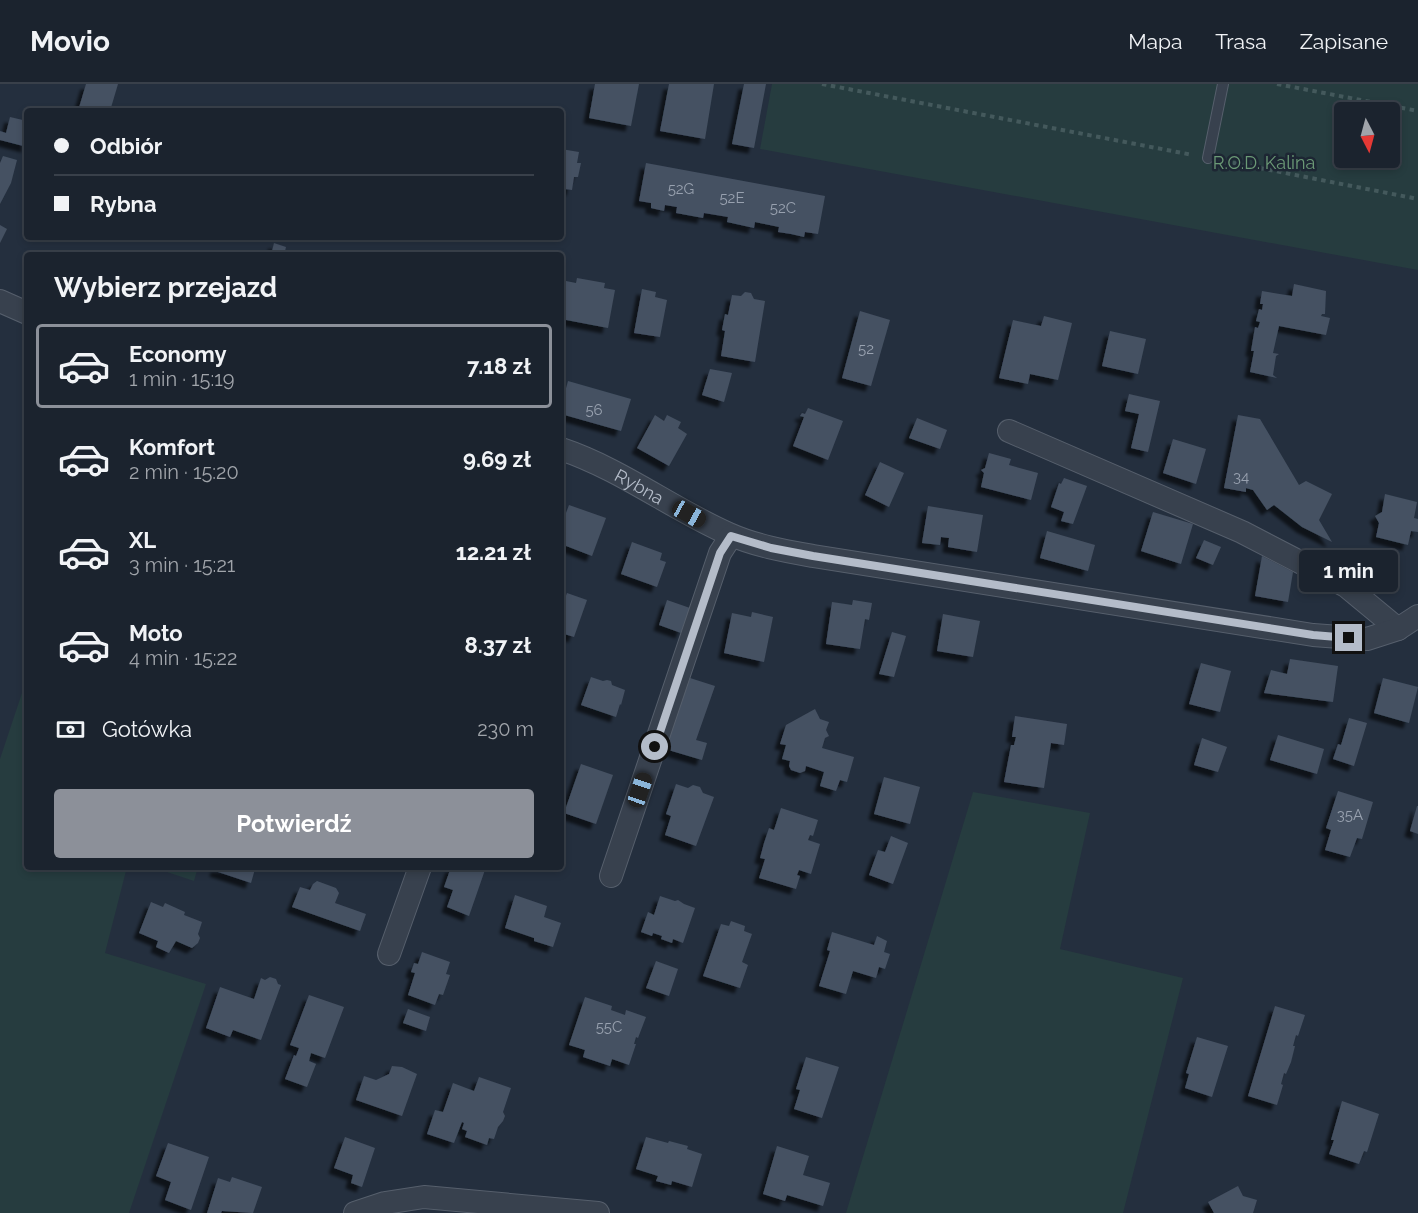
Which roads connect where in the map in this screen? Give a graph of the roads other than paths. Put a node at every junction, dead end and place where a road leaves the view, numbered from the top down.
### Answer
1 (1223, 84) edge
2 (1208, 158) road end
3 (0, 301) edge
4 (24, 312) edge
5 (1009, 431) dead end
6 (564, 454) edge
7 (731, 536) junction
8 (1418, 616) edge
9 (1398, 629) junction
10 (419, 870) edge
11 (611, 876) dead end
12 (389, 954) dead end
13 (355, 1213) edge
14 (598, 1213) edge

1 - 2 lane
3 - 4 street
5 - 9 street
6 - 7 street, Rybna
7 - 9 street, Rybna
7 - 11 street
8 - 9 street, Rybna
10 - 12 street
13 - 14 street

